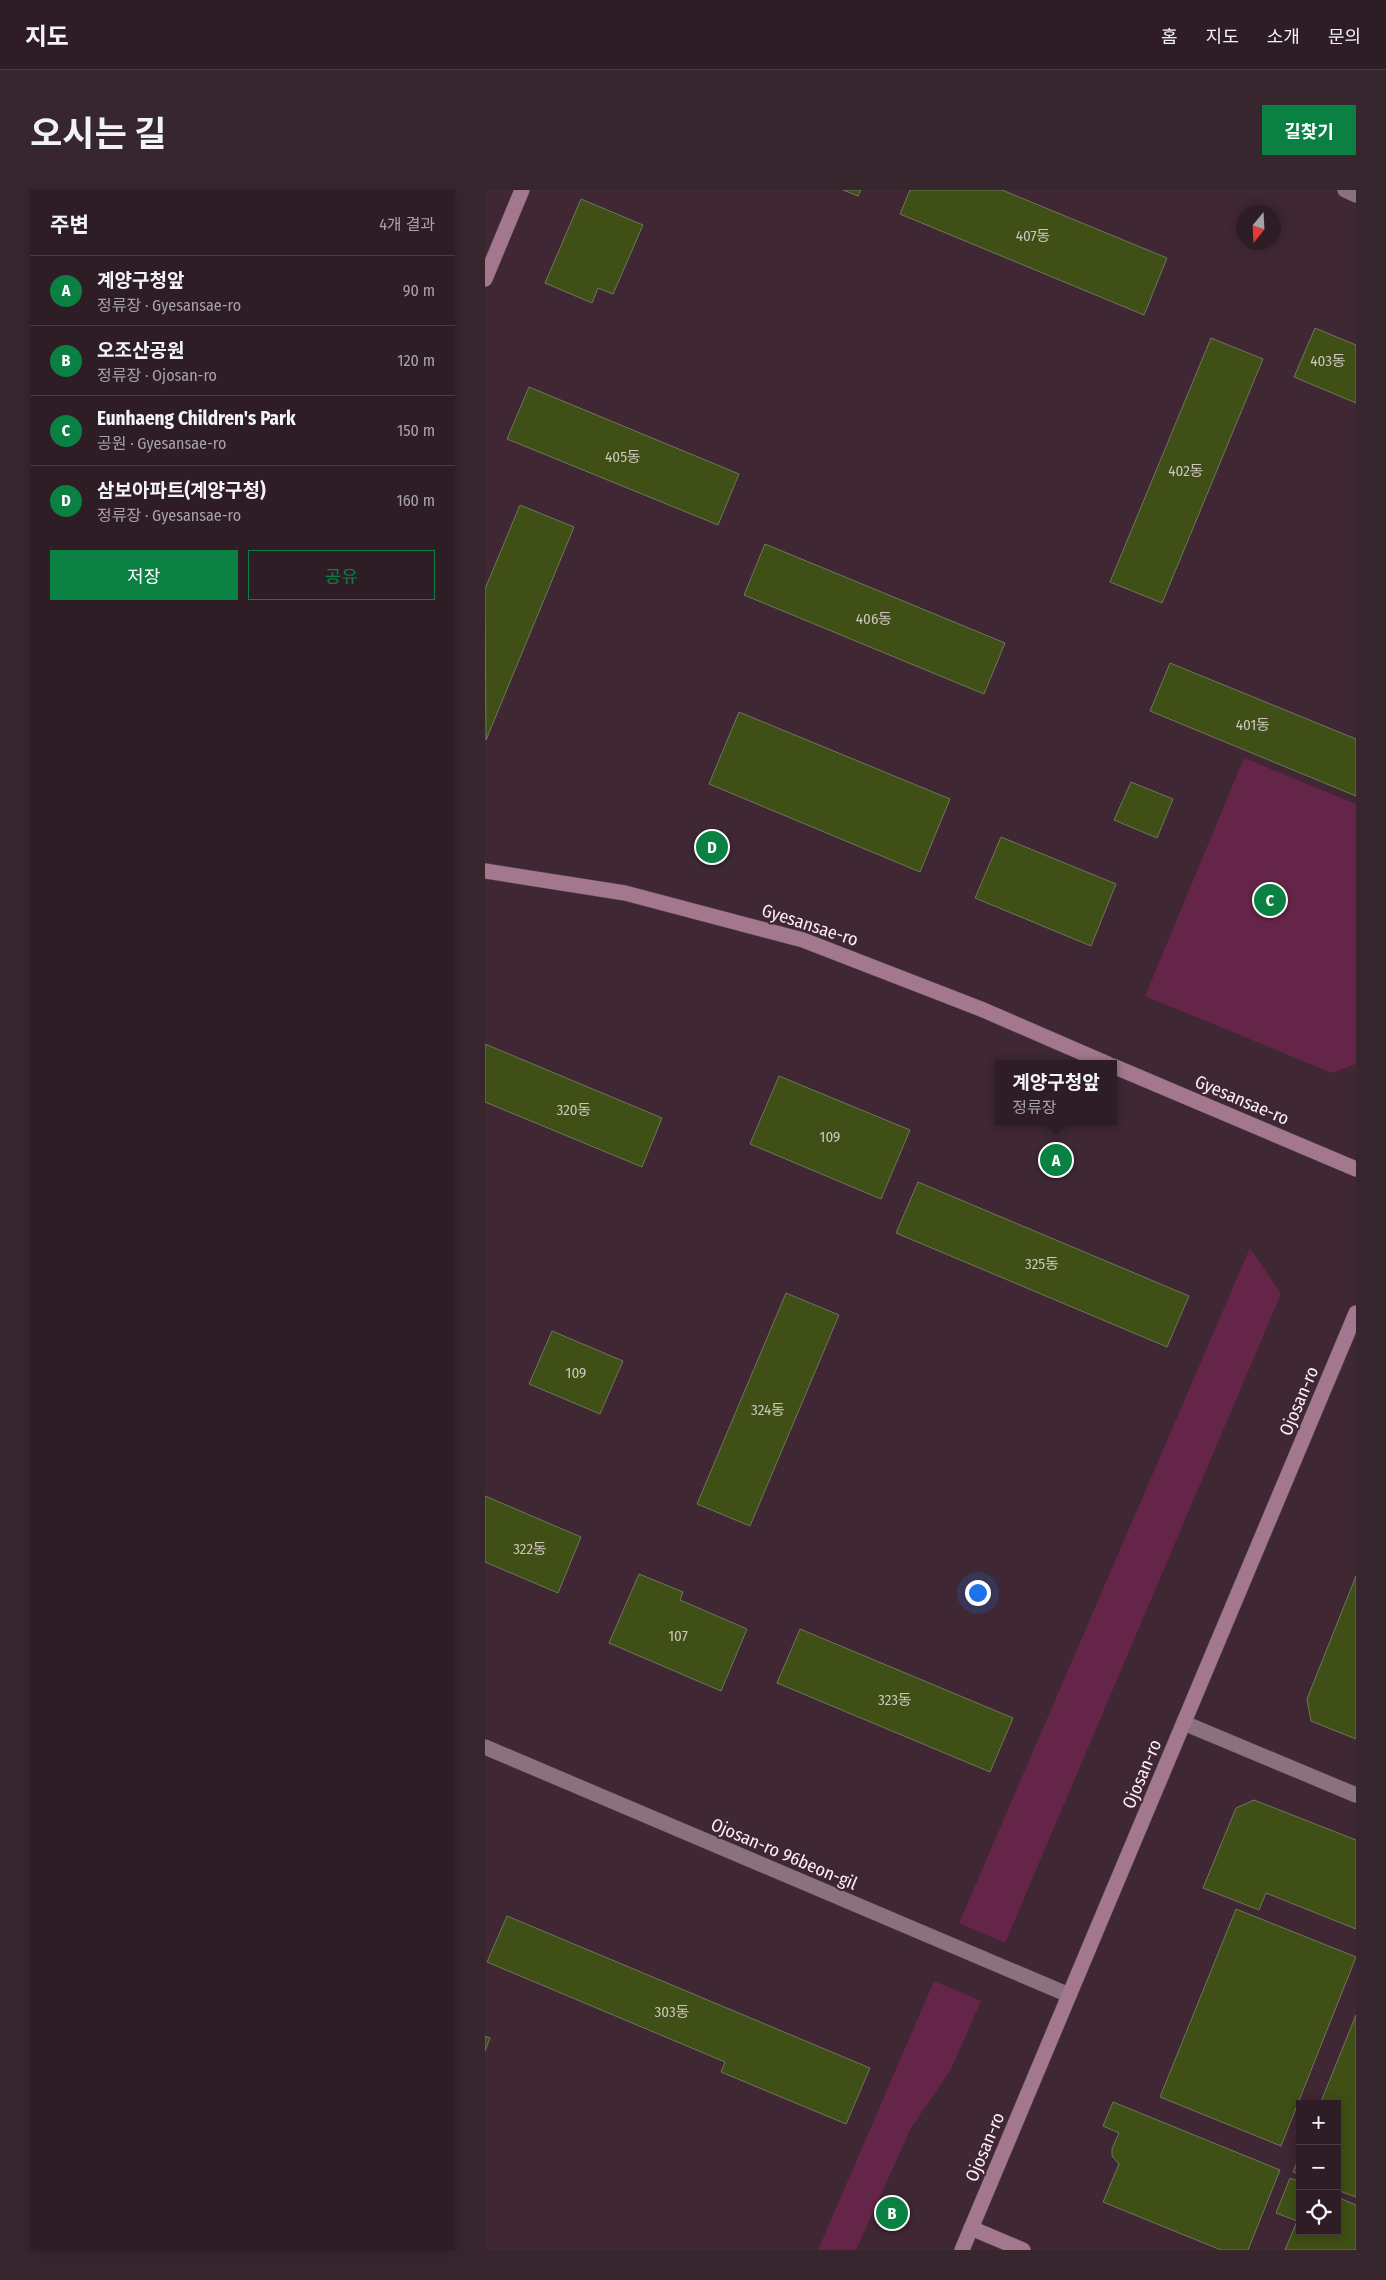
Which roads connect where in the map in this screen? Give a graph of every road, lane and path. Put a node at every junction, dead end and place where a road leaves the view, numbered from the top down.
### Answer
1 (522, 190) edge
2 (1345, 190) edge
3 (1356, 195) edge
4 (485, 279) edge
5 (485, 871) edge
6 (1099, 1060) edge
7 (1117, 1068) edge
8 (1356, 1169) edge
9 (1356, 1312) edge
10 (1184, 1723) junction
11 (485, 1747) edge
12 (1356, 1795) edge
13 (1069, 1995) junction
14 (971, 2228) junction
15 (962, 2250) edge
16 (1023, 2250) edge

1 - 4 street
2 - 3 street
5 - 6 street, Gyesansae-ro
7 - 8 street, Gyesansae-ro
9 - 10 street, Ojosan-ro
10 - 12 street
10 - 13 street, Ojosan-ro
11 - 13 street, Ojosan-ro 96beon-gil
13 - 14 street, Ojosan-ro
14 - 15 street, Ojosan-ro
14 - 16 street

